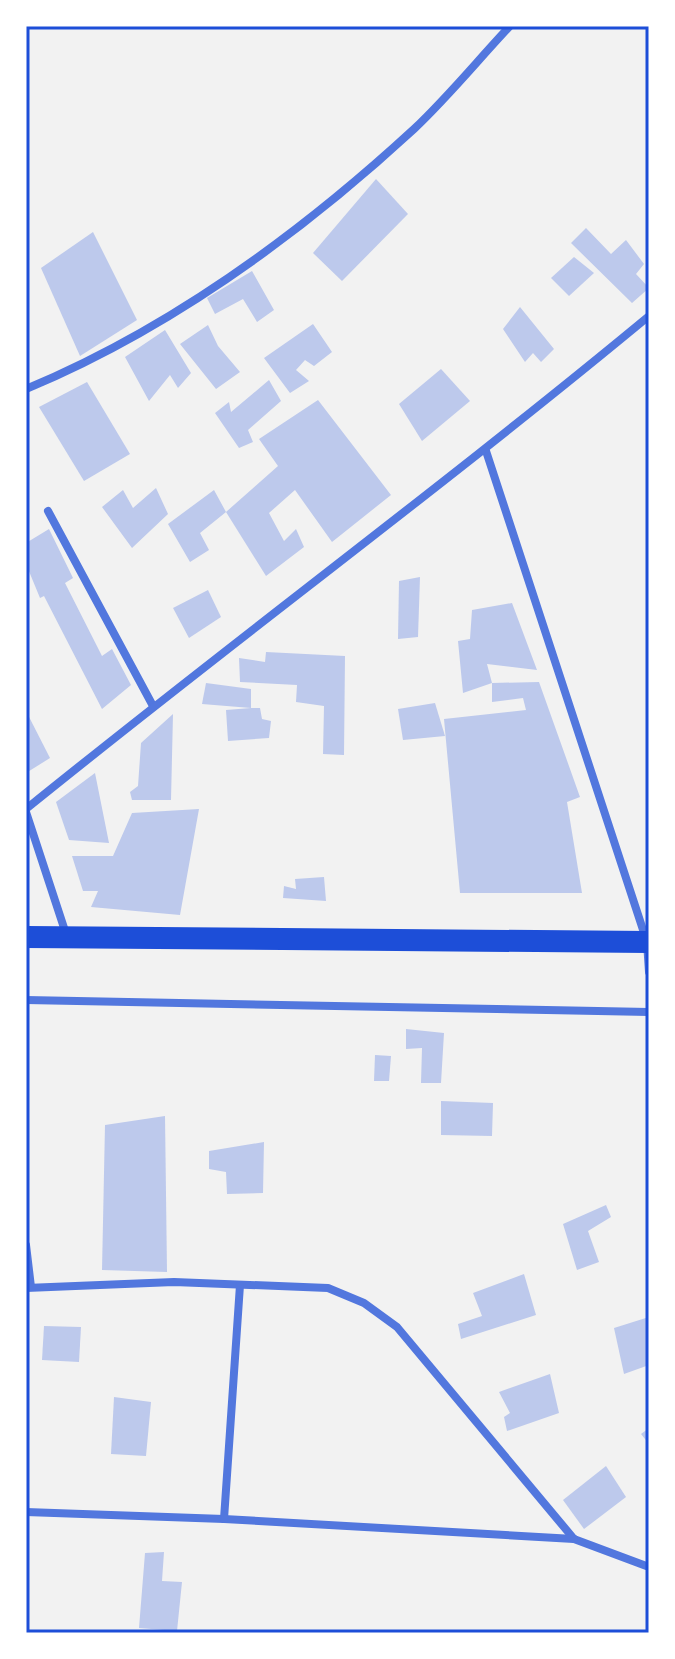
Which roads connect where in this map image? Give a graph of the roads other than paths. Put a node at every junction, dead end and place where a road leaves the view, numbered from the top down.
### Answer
1 (510, 26) edge
2 (649, 316) edge
3 (26, 389) edge
4 (486, 451) junction
5 (48, 511) dead end
6 (153, 706) junction
7 (26, 810) edge
8 (26, 937) edge
9 (67, 937) junction
10 (648, 942) edge
11 (649, 972) edge
12 (26, 1000) edge
13 (649, 1012) edge
14 (26, 1245) edge
15 (240, 1285) junction
16 (29, 1287) edge
17 (26, 1512) edge
18 (224, 1519) junction
19 (574, 1539) junction
20 (649, 1567) edge

1 - 3 street
2 - 4 street
4 - 6 street
4 - 10 street
5 - 6 street
6 - 7 street
7 - 9 street
8 - 9 highway
9 - 10 highway
10 - 11 street
12 - 13 street
14 - 16 street
15 - 16 street
15 - 18 street
15 - 19 street
17 - 18 street
18 - 19 street
19 - 20 street

